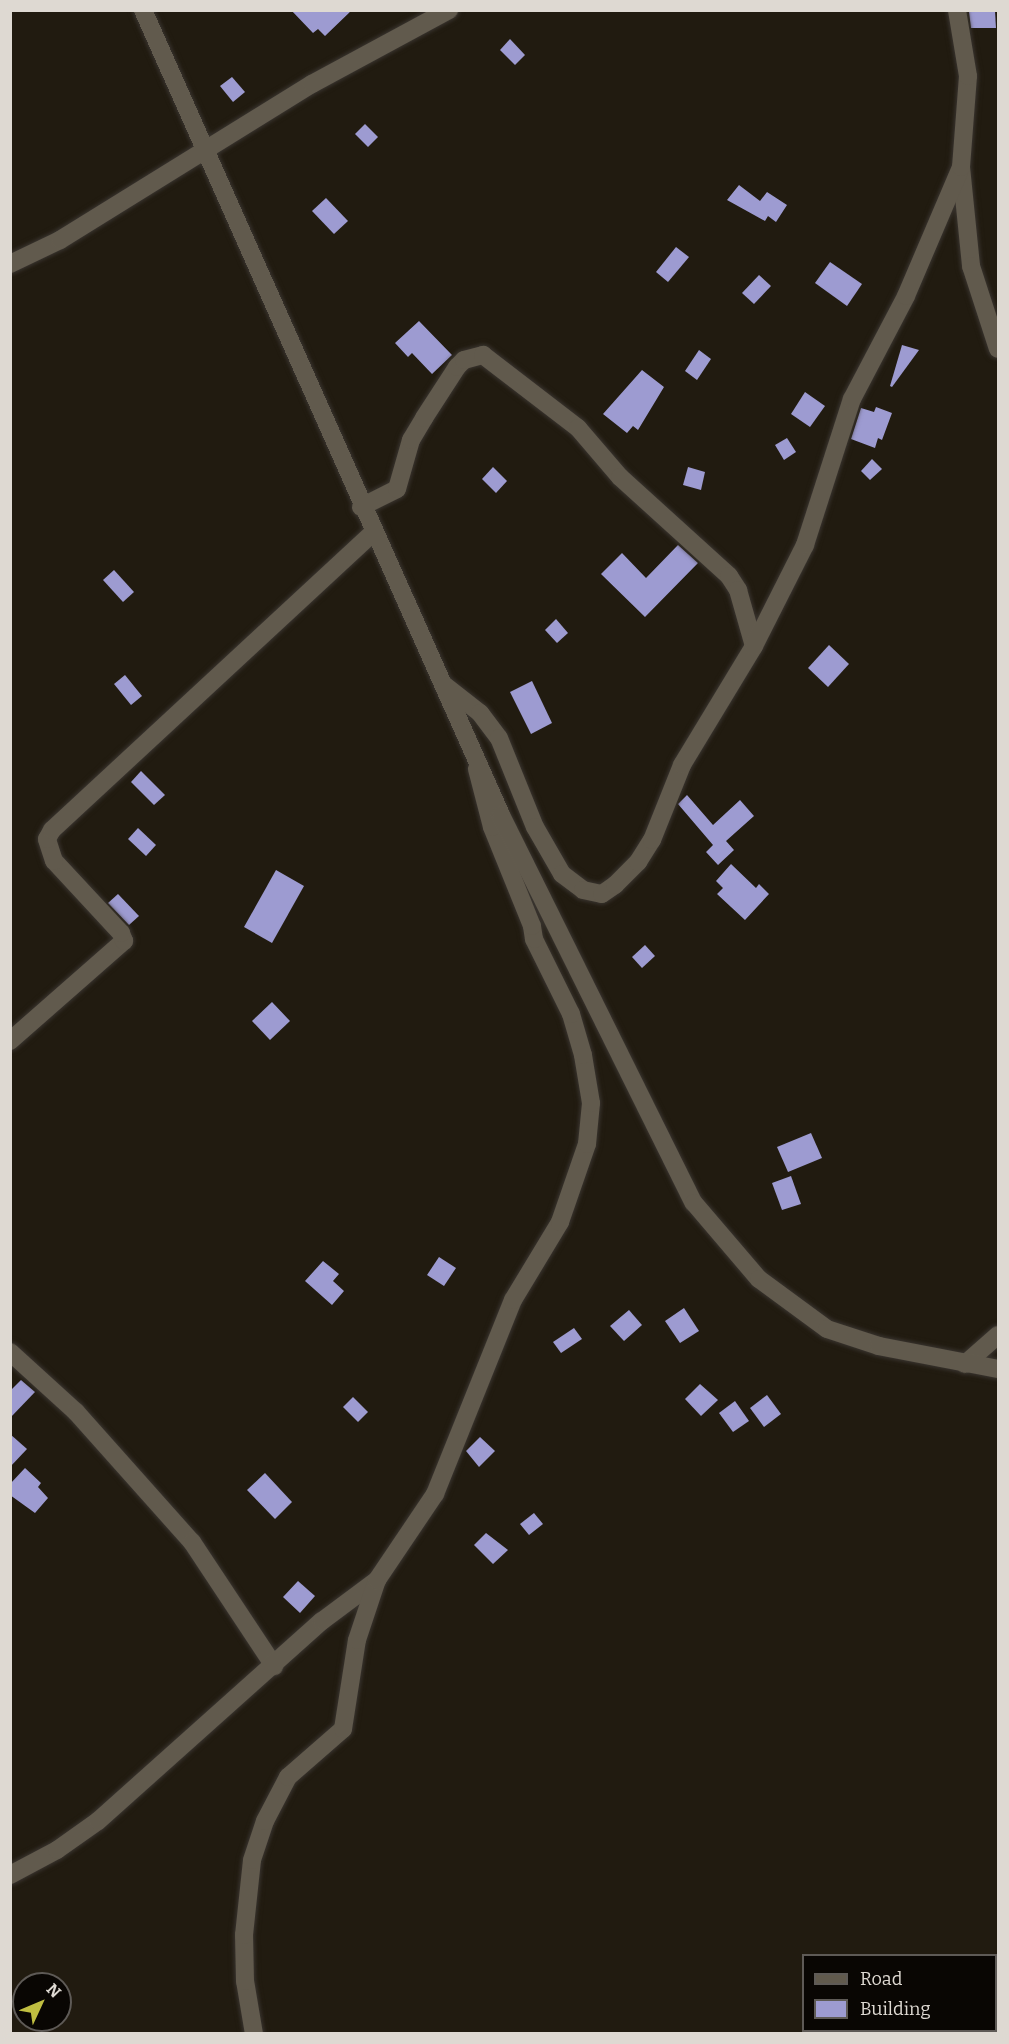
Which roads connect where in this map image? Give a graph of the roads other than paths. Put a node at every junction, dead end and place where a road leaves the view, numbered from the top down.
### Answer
1 (143, 10) edge
2 (449, 10) edge
3 (957, 10) edge
4 (207, 149) junction
5 (961, 167) junction
6 (10, 264) edge
7 (999, 349) edge
8 (361, 507) junction
9 (373, 533) junction
10 (754, 646) junction
11 (443, 684) junction
12 (474, 756) junction
13 (10, 1041) edge
14 (999, 1335) edge
15 (10, 1352) edge
16 (965, 1364) junction
17 (999, 1369) edge
18 (377, 1580) junction
19 (274, 1666) junction
20 (10, 1875) edge
21 (254, 2034) edge

1 - 4 street
2 - 4 street
3 - 5 street
4 - 6 street
4 - 8 street
5 - 7 street
5 - 10 street
8 - 9 street
8 - 10 street
9 - 11 street
9 - 13 street
10 - 11 street
11 - 12 street
12 - 16 street
12 - 18 street
14 - 16 street
15 - 19 street
16 - 17 street
18 - 19 street
18 - 21 street
19 - 20 street

